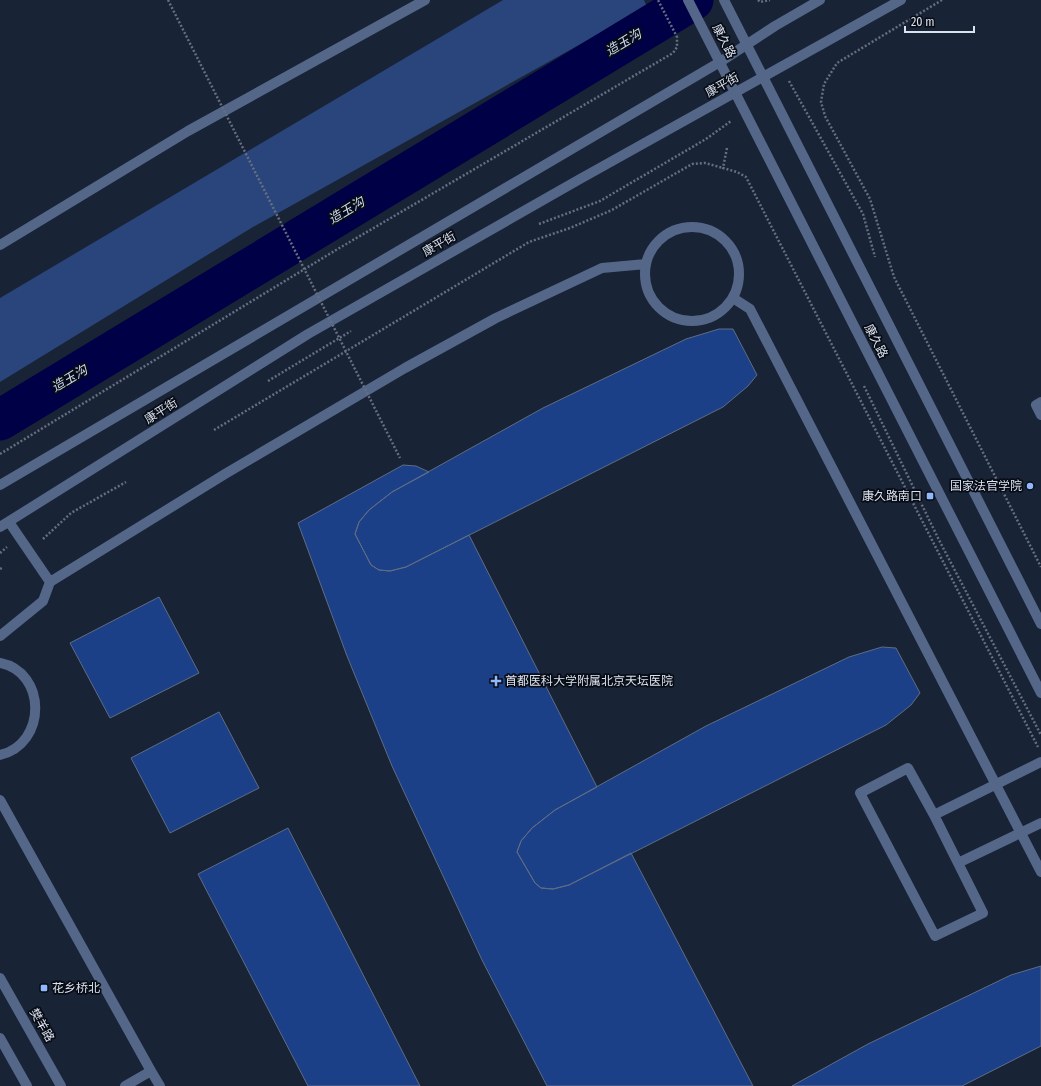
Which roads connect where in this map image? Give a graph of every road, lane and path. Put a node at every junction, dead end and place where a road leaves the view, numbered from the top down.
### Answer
1 (168, 0) edge
2 (425, 0) edge
3 (658, 0) edge
4 (688, 0) edge
5 (758, 0) edge
6 (770, 0) edge
7 (820, 0) edge
8 (901, 0) edge
9 (942, 0) edge
10 (726, 3) edge
11 (748, 45) junction
12 (720, 62) junction
13 (764, 77) junction
14 (793, 78) dead end
15 (736, 92) junction
16 (772, 92) junction
17 (745, 111) junction
18 (727, 148) dead end
19 (723, 168) junction
20 (534, 226) dead end
21 (0, 245) edge
22 (646, 264) junction
23 (733, 298) junction
24 (355, 329) dead end
25 (267, 382) dead end
26 (1041, 402) edge
27 (1041, 415) edge
28 (214, 430) dead end
29 (0, 454) edge
30 (400, 458) dead end
31 (126, 482) dead end
32 (0, 485) edge
33 (4, 525) edge
34 (19, 537) junction
35 (43, 539) dead end
36 (0, 553) edge
37 (1041, 567) edge
38 (50, 582) junction
39 (1041, 624) edge
40 (0, 636) edge
41 (0, 663) edge
42 (1041, 693) edge
43 (1041, 753) edge
44 (0, 755) edge
45 (1041, 762) edge
46 (996, 784) junction
47 (0, 800) edge
48 (934, 815) junction
49 (1041, 823) edge
50 (1021, 833) junction
51 (958, 863) junction
52 (1041, 872) edge
53 (0, 978) edge
54 (0, 1038) edge
55 (151, 1071) junction
56 (27, 1086) edge
57 (61, 1086) edge
58 (125, 1086) edge
59 (160, 1086) edge

1 - 30 path, bridge
2 - 21 street
3 - 29 path
4 - 12 street, 康久路
5 - 6 path
7 - 11 street, 康平街
8 - 13 street, 康平街
9 - 37 path
10 - 11 street, 康久路
11 - 12 street, 康平街
11 - 13 street, 康久路
12 - 15 street, 康久路
12 - 32 street, 康平街
13 - 15 street, 康平街
13 - 16 street, 康久路
14 - 16 path
15 - 17 street, 康久路
15 - 33 street, 康平街
16 - 39 street, 康久路
17 - 20 path
17 - 42 street, 康久路
18 - 19 path
19 - 28 path
19 - 43 path
22 - 23 street
22 - 23 street
22 - 38 street
23 - 46 street
24 - 25 path
26 - 27 street
31 - 35 path
33 - 34 street
34 - 36 path
34 - 38 street
38 - 40 street
41 - 44 street
45 - 46 street
46 - 48 street
46 - 50 street
47 - 55 street
48 - 51 street
48 - 51 street
49 - 50 street
50 - 51 street
50 - 52 street
53 - 57 street, 樊羊路
54 - 56 street
55 - 58 street
55 - 59 street

